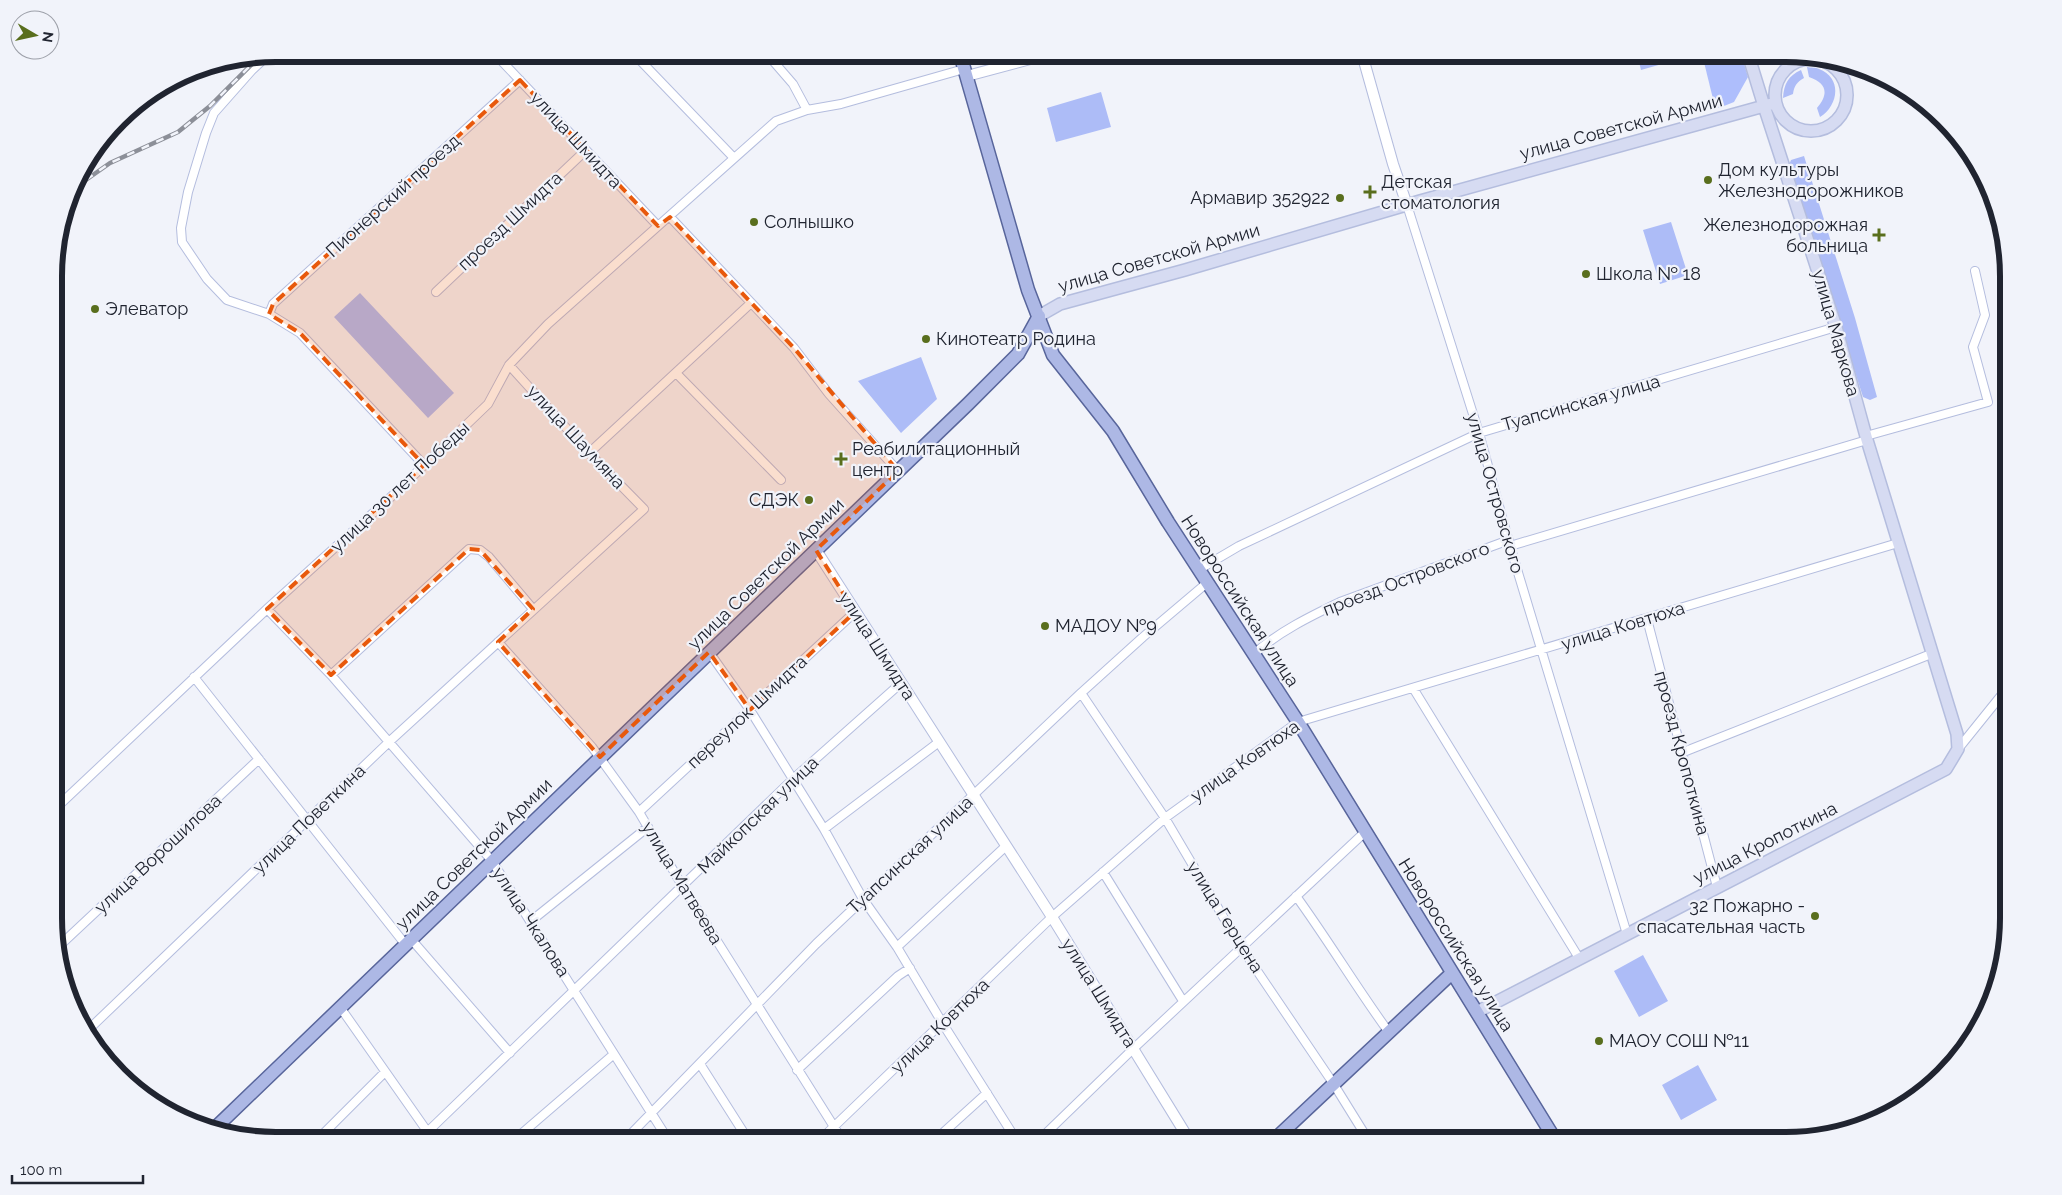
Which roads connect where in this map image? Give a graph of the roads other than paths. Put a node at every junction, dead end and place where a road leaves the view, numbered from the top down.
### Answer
1 (503, 62) edge
2 (642, 62) edge
3 (774, 62) edge
4 (963, 62) edge
5 (1014, 62) edge
6 (1364, 62) edge
7 (1750, 62) edge
8 (259, 63) edge
9 (1795, 63) edge
10 (1834, 69) edge
11 (966, 73) junction
12 (520, 80) junction
13 (1776, 103) junction
14 (1764, 106) junction
15 (807, 110) junction
16 (585, 151) junction
17 (734, 158) junction
18 (1407, 205) junction
19 (670, 217) junction
20 (658, 226) junction
21 (1975, 271) dead end
22 (436, 292) dead end
23 (752, 303) junction
24 (269, 314) junction
25 (1039, 316) junction
26 (1836, 327) junction
27 (508, 365) junction
28 (676, 373) junction
29 (1479, 433) junction
30 (1866, 438) junction
31 (589, 453) junction
32 (424, 466) junction
33 (898, 472) junction
34 (780, 480) dead end
35 (644, 509) joint
36 (1510, 543) junction
37 (1898, 543) junction
38 (816, 550) junction
39 (1200, 569) junction
40 (1208, 582) junction
41 (267, 609) junction
42 (533, 609) junction
43 (855, 612) junction
44 (1647, 619) junction
45 (498, 642) junction
46 (1542, 651) junction
47 (709, 652) junction
48 (1254, 654) junction
49 (1932, 654) junction
50 (331, 674) junction
51 (194, 677) junction
52 (901, 683) junction
53 (1413, 688) junction
54 (1081, 693) junction
55 (2000, 697) edge
56 (750, 710) junction
57 (1298, 722) junction
58 (390, 741) junction
59 (938, 742) junction
60 (1958, 750) junction
61 (1681, 753) junction
62 (600, 757) junction
63 (260, 759) junction
64 (793, 779) junction
65 (973, 795) junction
66 (62, 802) edge
67 (639, 812) junction
68 (1165, 818) junction
69 (308, 820) junction
70 (648, 827) junction
71 (824, 829) junction
72 (1365, 832) junction
73 (1006, 846) junction
74 (492, 861) junction
75 (1103, 872) junction
76 (683, 887) junction
77 (1717, 887) junction
78 (1296, 896) junction
79 (863, 899) junction
80 (1052, 917) junction
81 (531, 921) junction
82 (1627, 934) junction
83 (64, 942) edge
84 (408, 942) junction
85 (897, 947) junction
86 (1241, 947) junction
87 (1579, 958) junction
88 (910, 968) junction
89 (1452, 972) junction
90 (575, 990) junction
91 (1183, 1001) junction
92 (757, 1006) junction
93 (340, 1007) junction
94 (1477, 1012) junction
95 (942, 1024) junction
96 (92, 1027) edge
97 (1388, 1031) junction
98 (1133, 1049) junction
99 (510, 1053) junction
100 (614, 1054) junction
101 (700, 1064) junction
102 (797, 1070) junction
103 (385, 1072) junction
104 (1333, 1083) junction
105 (987, 1093) junction
106 (652, 1113) junction
107 (219, 1124) edge
108 (834, 1127) junction
109 (325, 1132) edge
110 (428, 1132) joint
111 (523, 1132) edge
112 (633, 1132) edge
113 (664, 1132) edge
114 (743, 1132) edge
115 (829, 1132) edge
116 (837, 1132) edge
117 (944, 1132) edge
118 (1011, 1132) edge
119 (1047, 1132) edge
120 (1184, 1132) edge
121 (1284, 1132) edge
122 (1363, 1132) edge
123 (1550, 1132) edge

1 - 12 street, улица Шмидта
2 - 17 street
3 - 15 street
4 - 11 main road, Новороссийская улица
5 - 11 street, улица 30 лет Победы
6 - 18 street, улица Островского
7 - 14 main road, улица Маркова
8 - 24 street
9 - 13 main road
10 - 13 main road
11 - 15 street, улица 30 лет Победы
11 - 25 main road, Новороссийская улица
12 - 16 street, улица Шмидта
12 - 24 street, Пионерский проезд
13 - 14 main road, улица Советской Армии
14 - 18 main road, улица Советской Армии
14 - 26 main road, улица Маркова
15 - 17 street, улица 30 лет Победы
16 - 20 street, улица Шмидта
16 - 22 street, проезд Шмидта
17 - 19 street, улица 30 лет Победы
18 - 25 main road, улица Советской Армии
18 - 29 street, улица Островского
19 - 20 street, улица 30 лет Победы
19 - 23 street
20 - 27 street, улица 30 лет Победы
21 - 30 street
23 - 28 street
23 - 33 street
24 - 32 street
25 - 33 main road, улица Советской Армии
25 - 39 main road, Новороссийская улица
26 - 29 street, Туапсинская улица
26 - 30 main road, улица Маркова
27 - 31 street, улица Шаумяна
27 - 32 street, улица 30 лет Победы
28 - 31 street
28 - 34 street
29 - 36 street, улица Островского
29 - 39 street, Туапсинская улица
30 - 36 street
30 - 37 main road, улица Маркова
31 - 35 street, улица Шаумяна
32 - 41 street, улица 30 лет Победы
33 - 38 main road, улица Советской Армии
35 - 42 street, улица Поветкина
36 - 46 street, улица Островского
36 - 48 street, проезд Островского
37 - 44 street, улица Ковтюха
37 - 49 main road, улица Маркова
38 - 43 street, улица Шмидта
38 - 47 main road, улица Советской Армии
39 - 40 main road, Новороссийская улица
40 - 48 main road, Новороссийская улица
40 - 54 street, Туапсинская улица
41 - 50 street, улица Чкалова
41 - 51 street, улица 30 лет Победы
42 - 45 street, улица Поветкина
42 - 50 street
43 - 52 street, улица Шмидта
43 - 56 street, переулок Шмидта
44 - 46 street, улица Ковтюха
44 - 61 street, проезд Кропоткина
45 - 58 street, улица Поветкина
45 - 62 street, улица Матвеева
46 - 53 street, улица Ковтюха
46 - 82 street, улица Островского
47 - 56 street
47 - 62 main road, улица Советской Армии
48 - 57 main road, Новороссийская улица
49 - 60 main road, улица Маркова
49 - 61 street
50 - 58 street, улица Чкалова
51 - 63 street
51 - 66 street, улица 30 лет Победы
52 - 59 street, улица Шмидта
52 - 64 street, Майкопская улица
53 - 57 street, улица Ковтюха
53 - 87 street
54 - 65 street, Туапсинская улица
54 - 68 street, улица Герцена
55 - 60 street
56 - 64 street
56 - 67 street, переулок Шмидта
57 - 68 street, улица Ковтюха
57 - 72 main road, Новороссийская улица
58 - 69 street, улица Поветкина
58 - 74 street, улица Чкалова
59 - 65 street, улица Шмидта
59 - 71 street
60 - 77 main road, улица Кропоткина
61 - 77 street, проезд Кропоткина
62 - 67 street, улица Матвеева
62 - 74 main road, улица Советской Армии
63 - 69 street
63 - 83 street, улица Ворошилова
64 - 71 street
64 - 76 street, Майкопская улица
65 - 73 street, улица Шмидта
65 - 79 street, Туапсинская улица
67 - 70 street, улица Матвеева
68 - 75 street, улица Ковтюха
68 - 86 street, улица Герцена
69 - 84 street
69 - 96 street, улица Поветкина
70 - 76 street, улица Матвеева
70 - 81 street
71 - 79 street
72 - 78 street
72 - 89 main road, Новороссийская улица
73 - 80 street, улица Шмидта
73 - 85 street
74 - 81 street, улица Чкалова
74 - 84 main road, улица Советской Армии
75 - 80 street, улица Ковтюха
75 - 91 street
76 - 90 street, Майкопская улица
76 - 92 street, улица Матвеева
77 - 82 main road, улица Кропоткина
78 - 86 street
78 - 97 street
79 - 85 street
79 - 92 street, Туапсинская улица
80 - 95 street, улица Ковтюха
80 - 98 street, улица Шмидта
81 - 90 street, улица Чкалова
82 - 87 main road, улица Кропоткина
84 - 93 main road, улица Советской Армии
84 - 99 street
85 - 88 street
86 - 91 street
86 - 104 street, улица Герцена
87 - 94 main road, улица Кропоткина
88 - 95 street
88 - 102 street
89 - 94 main road, Новороссийская улица
89 - 97 main road
90 - 99 street, Майкопская улица
90 - 100 street, улица Чкалова
91 - 98 street
92 - 101 street, Туапсинская улица
92 - 102 street, улица Матвеева
93 - 103 street
93 - 107 main road, улица Советской Армии
94 - 123 main road, Новороссийская улица
95 - 105 street
95 - 108 street, улица Ковтюха
97 - 104 main road
98 - 119 street
98 - 120 street, улица Шмидта
99 - 110 street, Майкопская улица
100 - 106 street, улица Чкалова
100 - 111 street
101 - 106 street, Туапсинская улица
101 - 114 street
102 - 108 street, улица Матвеева
103 - 109 street
103 - 110 street
104 - 121 main road
104 - 122 street, улица Герцена
105 - 117 street
105 - 118 street
106 - 112 street, Туапсинская улица
106 - 113 street, улица Чкалова
108 - 115 street, улица Ковтюха
108 - 116 street, улица Матвеева

